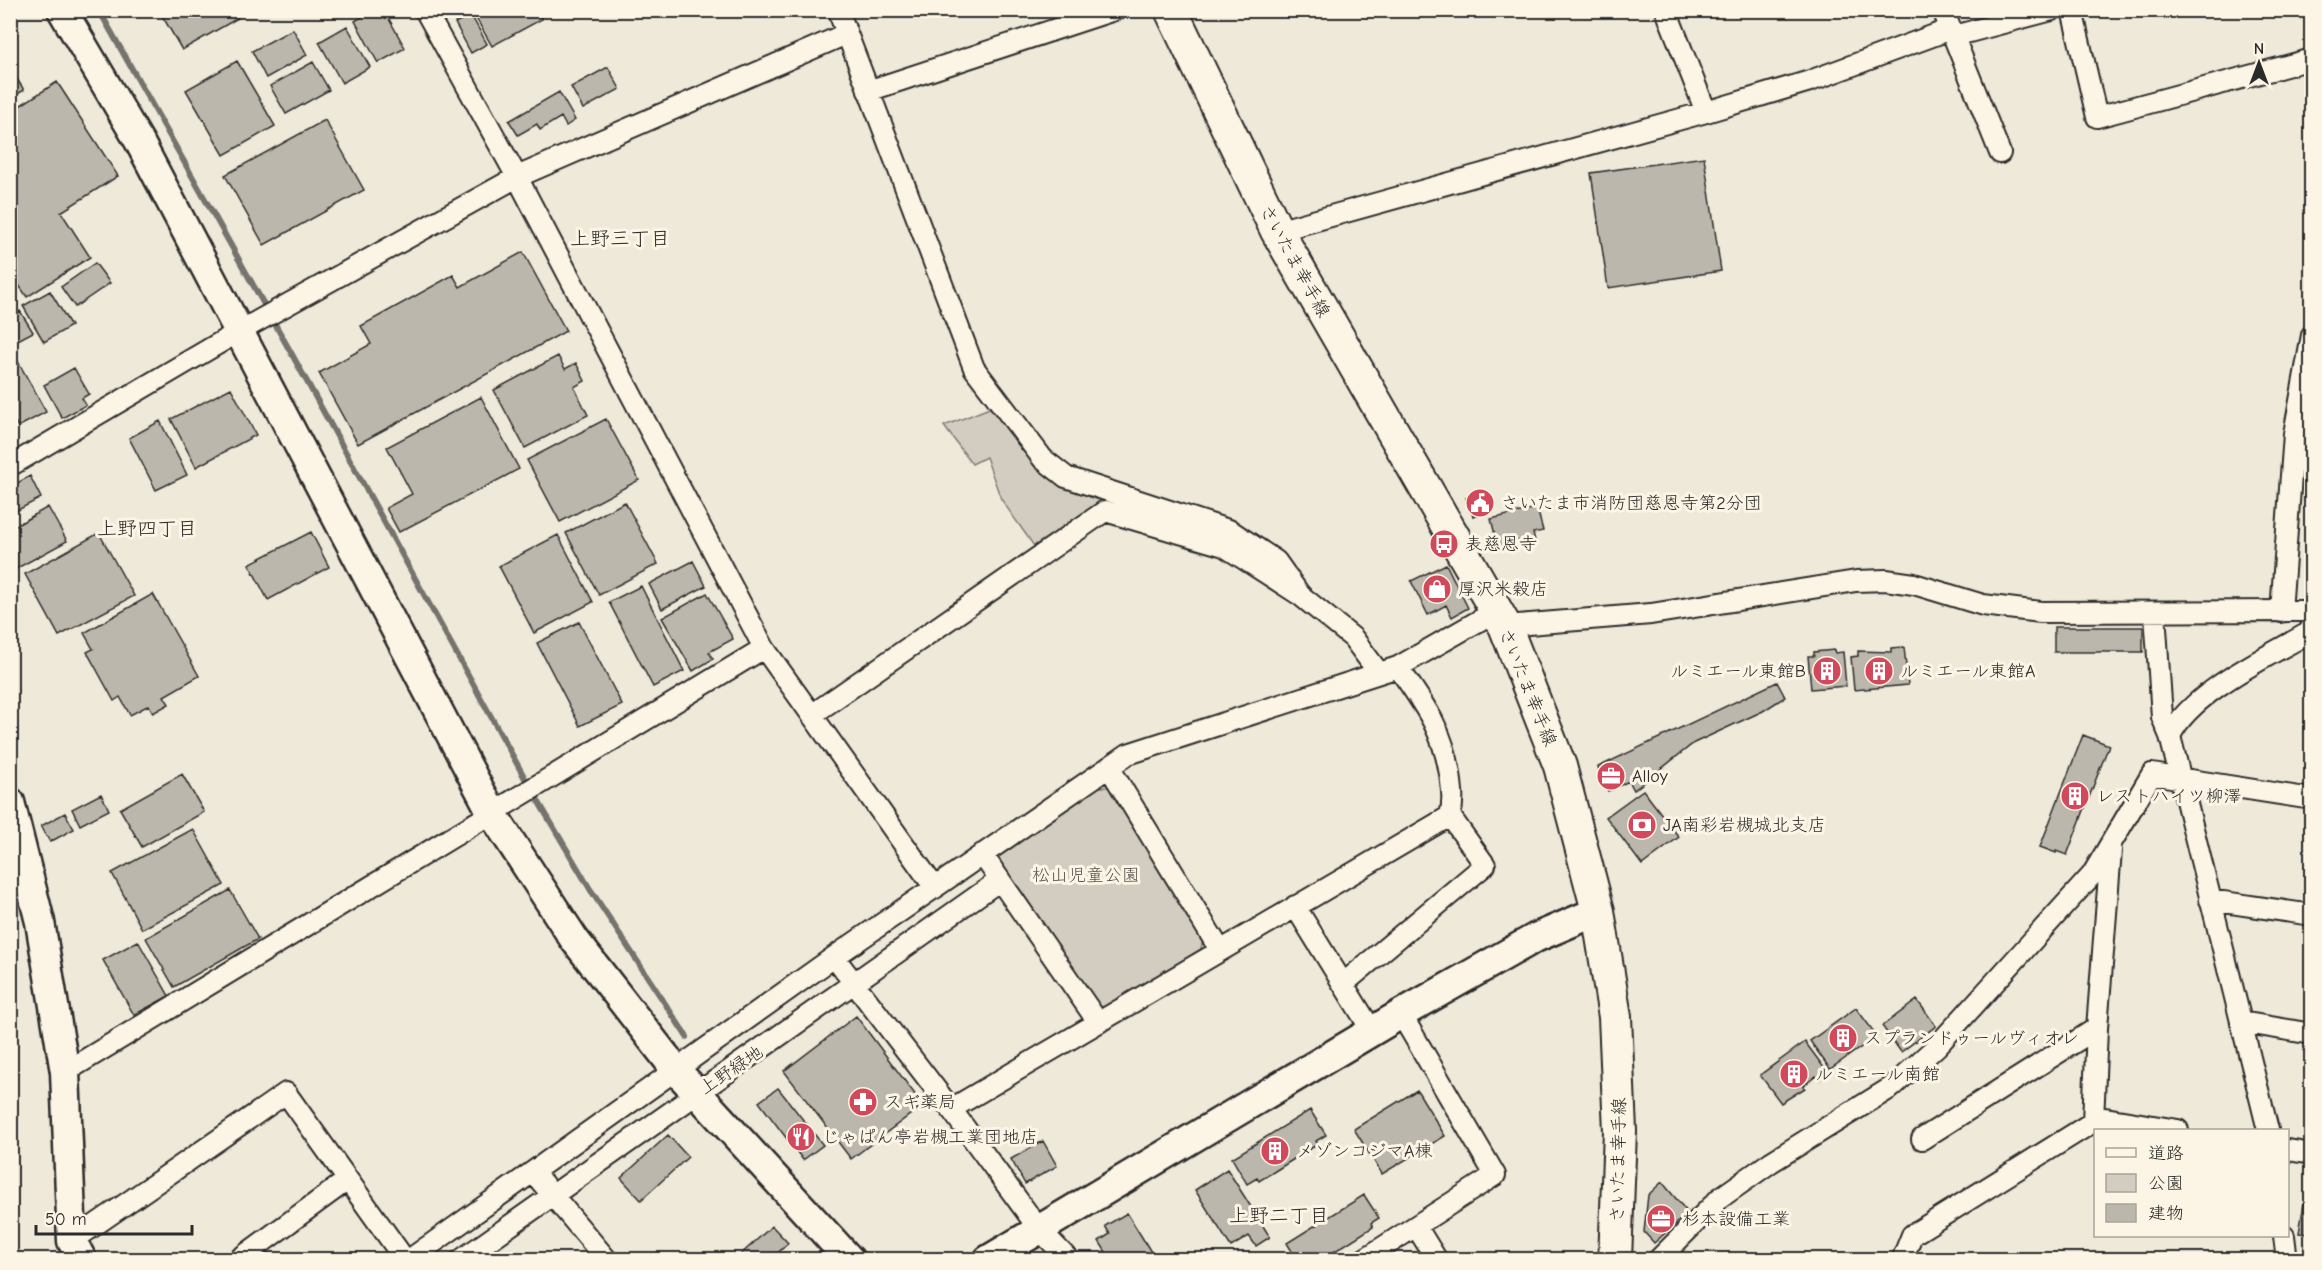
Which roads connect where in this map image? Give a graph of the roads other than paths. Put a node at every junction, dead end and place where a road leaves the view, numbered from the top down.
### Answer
1 (62, 10) edge
2 (425, 10) edge
3 (838, 10) edge
4 (1114, 10) edge
5 (1666, 10) edge
6 (1943, 10) edge
7 (2052, 10) edge
8 (2073, 10) edge
9 (1173, 11) edge
10 (1952, 33) junction
11 (846, 34) junction
12 (2312, 59) edge
13 (868, 91) junction
14 (1706, 112) junction
15 (2000, 153) dead end
16 (517, 177) junction
17 (1277, 231) junction
18 (238, 332) junction
19 (2312, 335) edge
20 (10, 466) edge
21 (1300, 596) junction
22 (2312, 611) edge
23 (2281, 612) junction
24 (2155, 613) junction
25 (1500, 619) junction
26 (2312, 627) edge
27 (764, 648) junction
28 (1398, 667) junction
29 (1378, 673) junction
30 (813, 714) junction
31 (2170, 736) junction
32 (1109, 767) junction
33 (2179, 778) junction
34 (2312, 799) edge
35 (10, 802) edge
36 (492, 813) junction
37 (1450, 816) junction
38 (2112, 845) junction
39 (982, 854) junction
40 (1000, 880) junction
41 (935, 888) junction
42 (2210, 900) junction
43 (1295, 906) junction
44 (1598, 911) junction
45 (2312, 915) edge
46 (1220, 950) junction
47 (834, 957) junction
48 (855, 984) junction
49 (1343, 984) junction
50 (1401, 1014) junction
51 (1098, 1022) junction
52 (2241, 1022) junction
53 (2097, 1028) junction
54 (1372, 1031) junction
55 (2312, 1034) edge
56 (676, 1070) junction
57 (65, 1072) junction
58 (696, 1093) junction
59 (951, 1109) junction
60 (2093, 1122) junction
61 (2167, 1129) edge
62 (2268, 1129) edge
63 (1922, 1139) dead end
64 (2289, 1150) edge
65 (2312, 1154) edge
66 (533, 1172) junction
67 (346, 1181) junction
68 (552, 1195) junction
69 (1416, 1226) junction
70 (1039, 1229) junction
71 (2284, 1237) edge
72 (77, 1250) edge
73 (238, 1260) edge
74 (407, 1260) edge
75 (460, 1260) edge
76 (607, 1260) edge
77 (850, 1260) edge
78 (988, 1260) edge
79 (1070, 1260) edge
80 (1363, 1260) edge
81 (1437, 1260) edge
82 (1615, 1260) edge
83 (1658, 1260) edge
84 (1902, 1260) edge
85 (2287, 1260) edge

1 - 18 street
2 - 16 street
3 - 11 street
4 - 13 street
5 - 14 street
6 - 10 street
7 - 10 street
8 - 12 street
9 - 17 main road, さいたま幸手線
10 - 14 street
10 - 15 street
11 - 13 street
11 - 16 street
13 - 21 street
14 - 17 street
16 - 18 street
16 - 27 street
17 - 25 main road, さいたま幸手線
18 - 20 street
18 - 36 street
19 - 23 street
21 - 29 street
21 - 30 street
22 - 23 street
23 - 24 street
24 - 25 street
24 - 31 street
25 - 28 street
25 - 44 main road, さいたま幸手線
26 - 31 street
27 - 30 street
27 - 36 street
28 - 29 street
28 - 37 street
29 - 32 street
30 - 41 street
31 - 33 street
32 - 39 street
32 - 46 street
33 - 34 street
33 - 38 street
33 - 42 street
35 - 57 street
36 - 56 street
36 - 57 street
37 - 43 street
37 - 49 street
38 - 53 street
38 - 83 street
39 - 40 street
39 - 41 street
40 - 48 street, 上野緑地
40 - 51 street
41 - 47 street
42 - 45 street
42 - 52 street
43 - 46 street
43 - 49 street
44 - 50 street
44 - 82 main road, さいたま幸手線
46 - 51 street
47 - 48 street
47 - 56 street
48 - 58 street, 上野緑地
48 - 59 street
49 - 54 street
50 - 54 street
50 - 69 street
51 - 59 street
52 - 55 street
52 - 62 street
53 - 60 street
53 - 63 street
54 - 70 street
56 - 58 street
56 - 66 street
57 - 72 street
58 - 68 street, 上野緑地
58 - 77 street
59 - 70 street
60 - 61 street
60 - 84 street
64 - 65 street
66 - 68 street
66 - 74 street
67 - 72 street
67 - 73 street
67 - 74 street
68 - 75 street, 上野緑地
68 - 76 street
69 - 80 street
69 - 81 street
70 - 78 street
70 - 79 street
71 - 85 street

